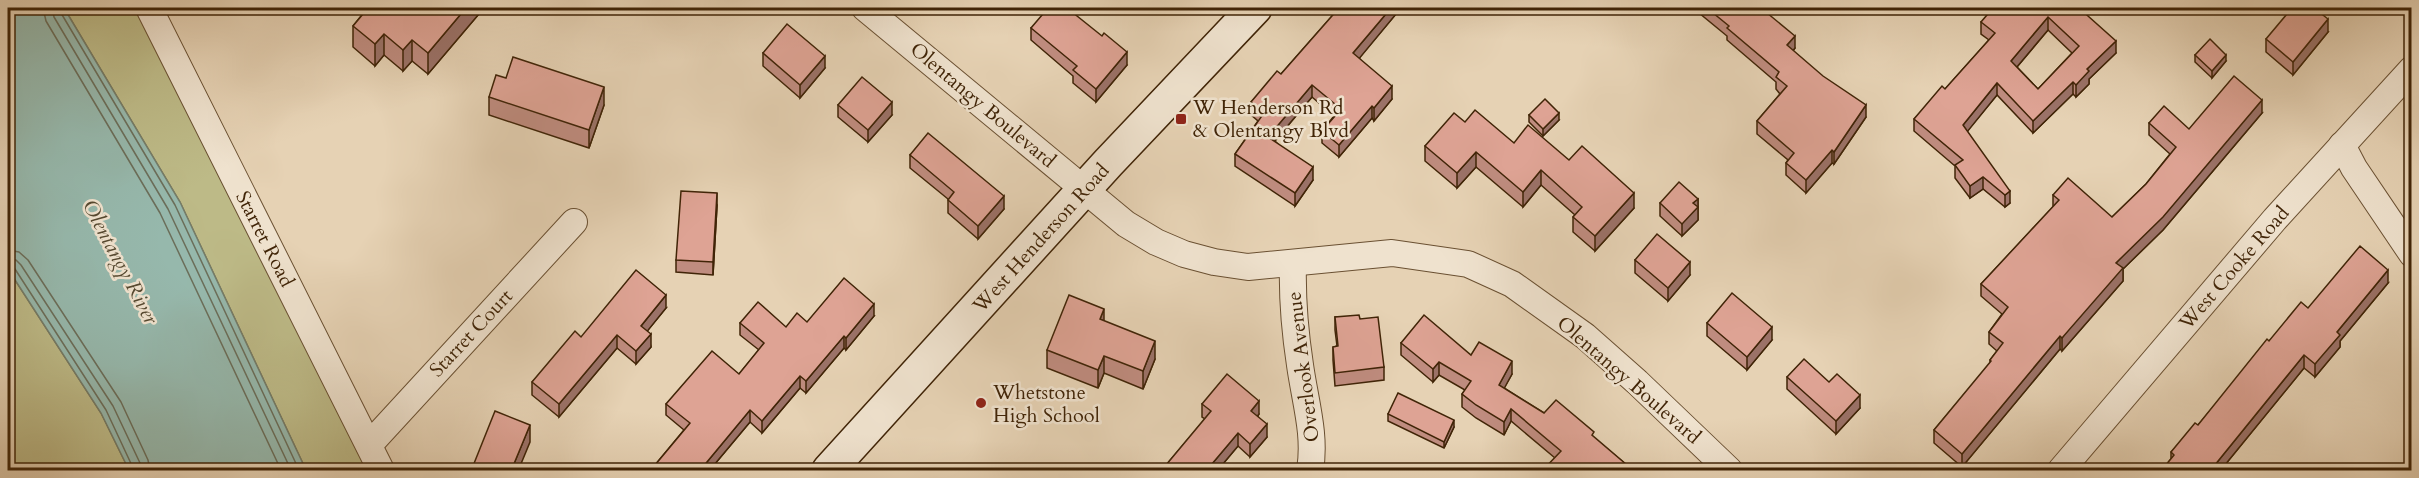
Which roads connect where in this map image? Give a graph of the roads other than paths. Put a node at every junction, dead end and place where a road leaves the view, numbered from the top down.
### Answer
1 (149, 8) edge
2 (865, 8) edge
3 (1255, 8) edge
4 (2412, 69) edge
5 (2342, 145) junction
6 (1084, 190) junction
7 (574, 222) dead end
8 (2412, 254) edge
9 (1293, 264) junction
10 (369, 445) junction
11 (381, 471) edge
12 (829, 471) edge
13 (1310, 471) edge
14 (1729, 471) edge
15 (2061, 471) edge

1 - 10 street, Starret Road
2 - 6 street, Olentangy Boulevard
3 - 6 main road, West Henderson Road
4 - 5 street, West Cooke Road
5 - 8 street
5 - 15 street, West Cooke Road
6 - 9 street, Olentangy Boulevard
6 - 12 main road, West Henderson Road
7 - 10 street, Starret Court
9 - 13 street, Overlook Avenue
9 - 14 street, Olentangy Boulevard
10 - 11 street, Starret Road

